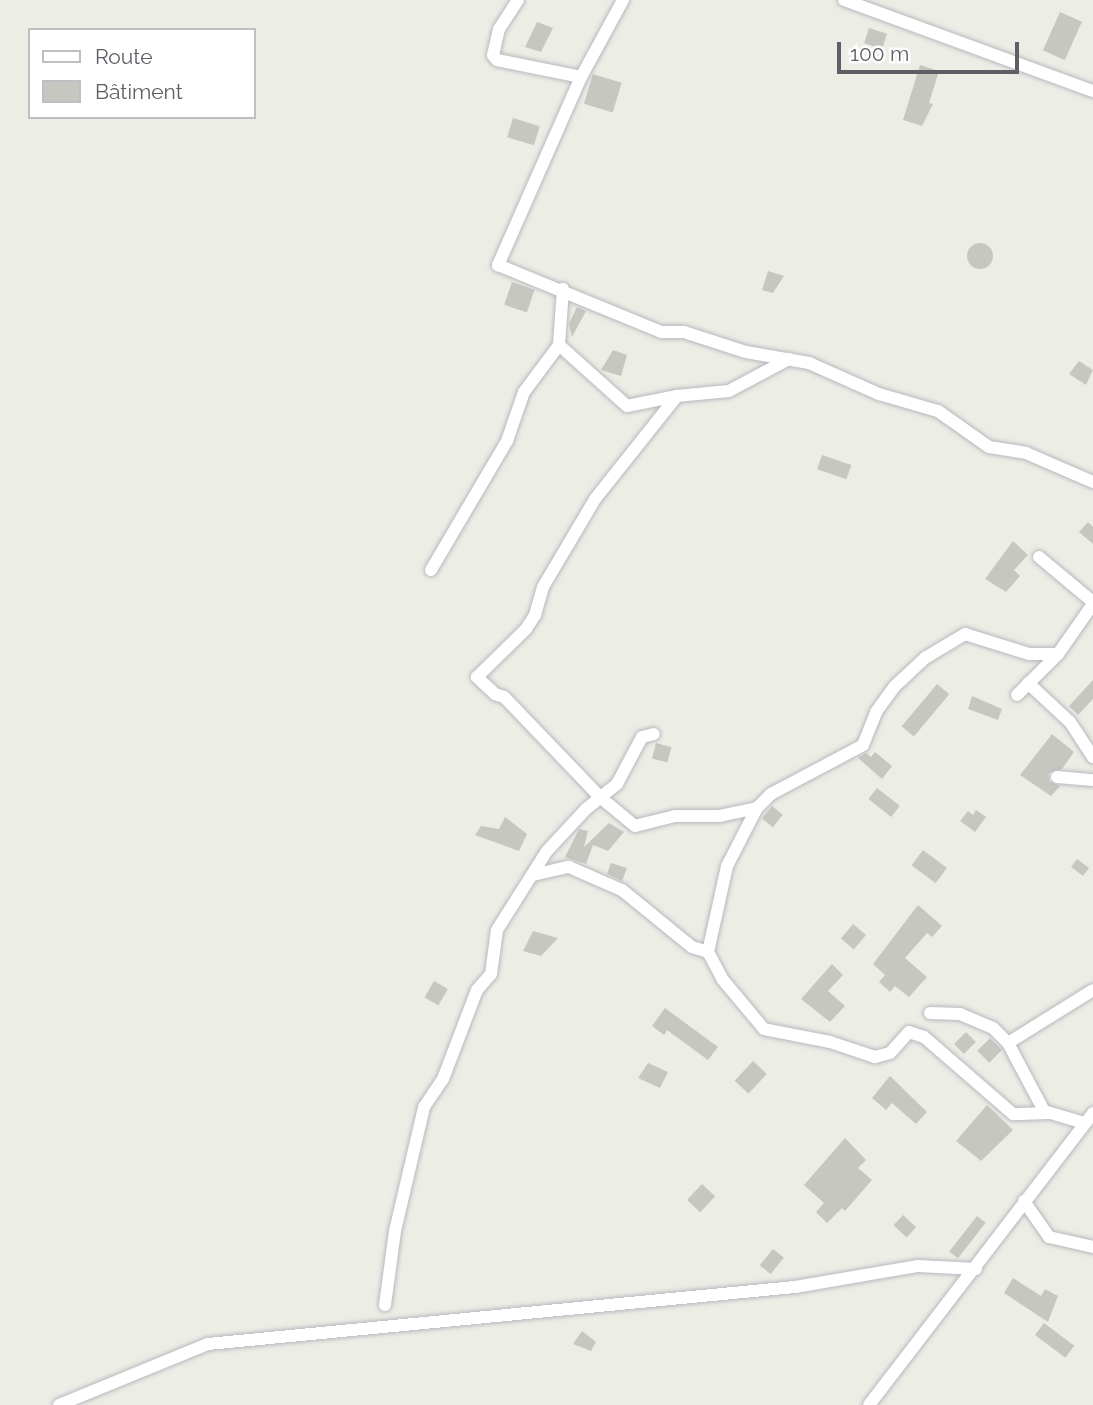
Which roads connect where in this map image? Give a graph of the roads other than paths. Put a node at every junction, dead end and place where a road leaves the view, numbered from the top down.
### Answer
1 (517, 0) edge
2 (622, 0) edge
3 (844, 0) edge
4 (581, 76) junction
5 (1093, 91) edge
6 (563, 289) junction
7 (559, 345) junction
8 (789, 359) junction
9 (677, 396) junction
10 (1093, 482) edge
11 (1039, 556) dead end
12 (431, 570) dead end
13 (1093, 603) edge
14 (1058, 654) junction
15 (1028, 683) junction
16 (1017, 695) dead end
17 (654, 734) dead end
18 (1093, 757) edge
19 (1057, 777) dead end
20 (1093, 780) edge
21 (600, 797) junction
22 (757, 808) junction
23 (533, 875) junction
24 (708, 951) junction
25 (1093, 990) edge
26 (930, 1013) dead end
27 (1008, 1043) junction
28 (1048, 1113) junction
29 (1089, 1118) edge
30 (1024, 1201) junction
31 (1093, 1247) edge
32 (976, 1269) junction
33 (385, 1305) dead end
34 (60, 1405) edge
35 (869, 1405) edge

1 - 4 street
2 - 4 street
3 - 5 street
4 - 6 street
6 - 7 street
6 - 8 street
7 - 9 street
7 - 12 street
8 - 9 street
8 - 10 street
9 - 21 street
11 - 13 street
13 - 14 street
14 - 15 street
14 - 22 street
15 - 16 street
15 - 18 street
17 - 21 street
19 - 20 street
21 - 22 street
21 - 23 street
22 - 24 street
23 - 24 street
23 - 33 street
24 - 28 street
25 - 27 street
26 - 27 street
27 - 28 street
28 - 29 street
29 - 30 street
30 - 31 street
30 - 32 street
32 - 34 street
32 - 35 street

